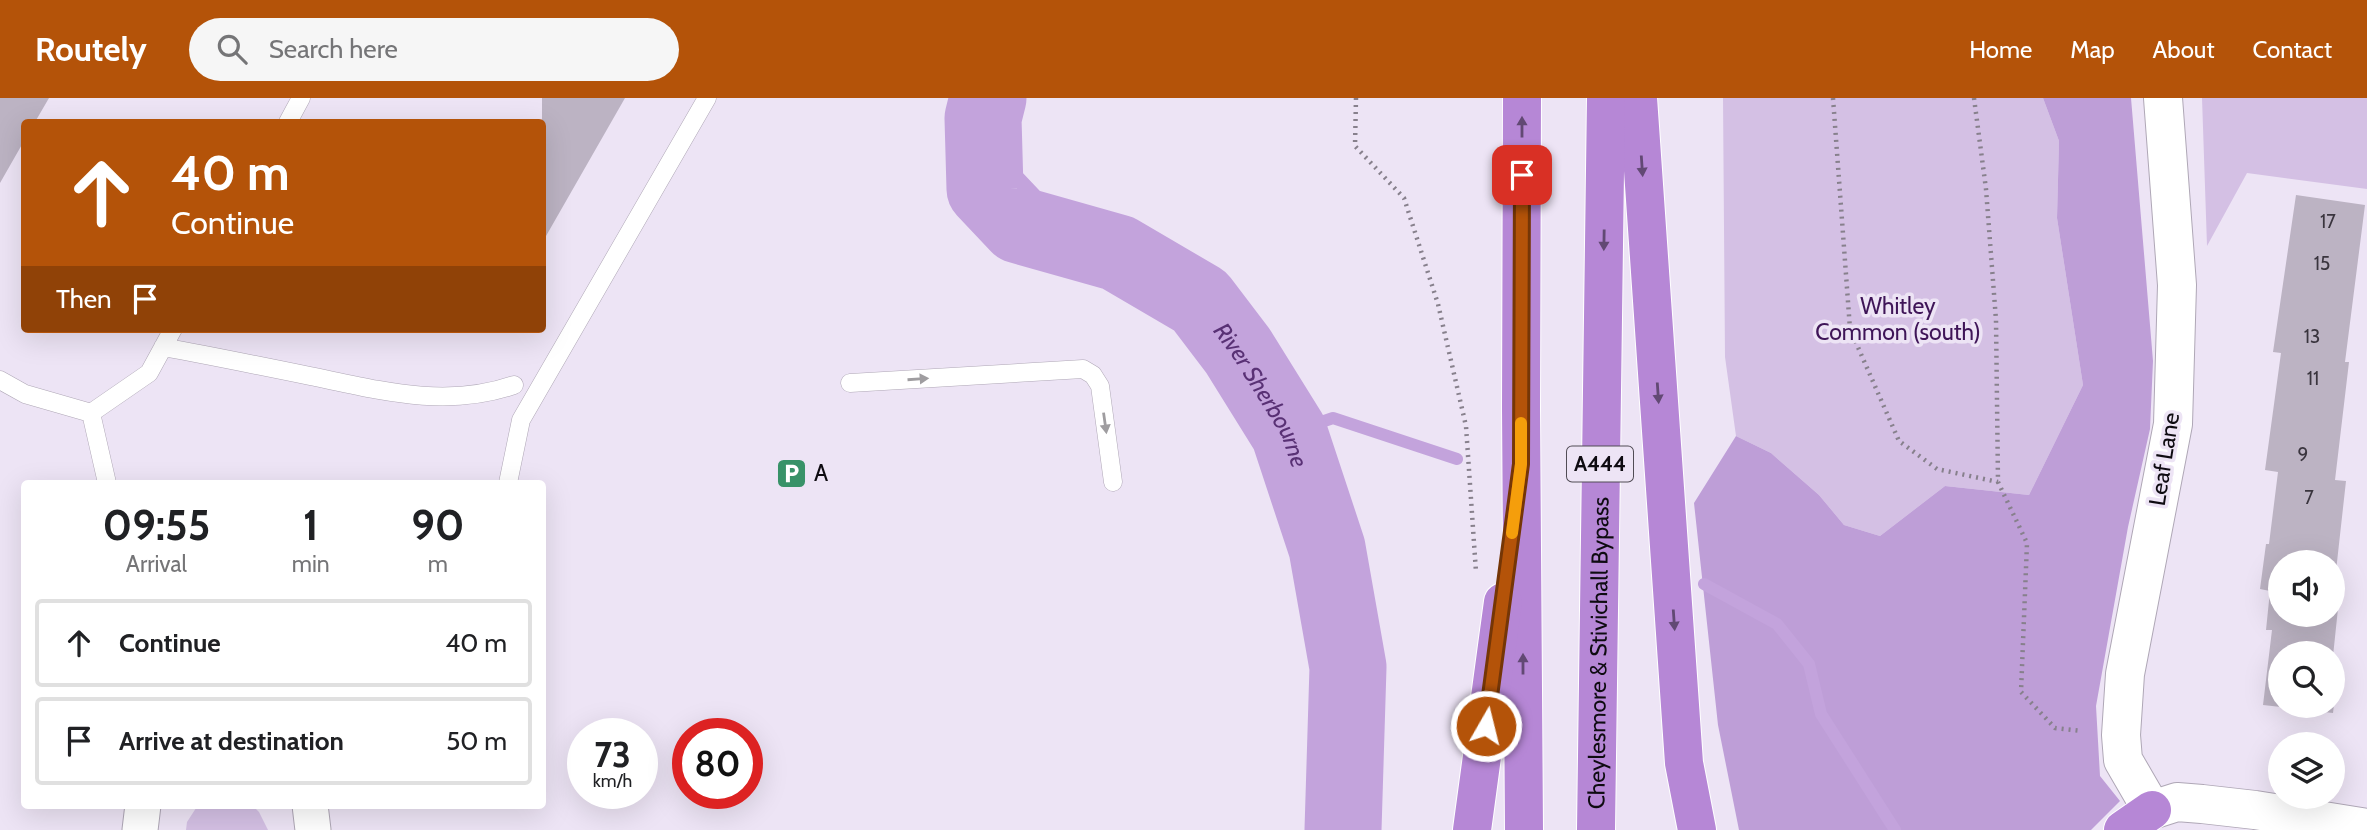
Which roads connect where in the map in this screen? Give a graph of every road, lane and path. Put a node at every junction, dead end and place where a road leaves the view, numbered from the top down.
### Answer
1 (301, 98) edge
2 (708, 98) edge
3 (1356, 98) edge
4 (1522, 98) edge
5 (1606, 98) edge
6 (1638, 98) edge
7 (1833, 98) edge
8 (1974, 98) edge
9 (2162, 98) edge
10 (290, 119) edge
11 (171, 333) edge
12 (163, 347) junction
13 (0, 380) edge
14 (850, 383) dead end
15 (514, 385) dead end
16 (91, 413) junction
17 (1521, 464) junction
18 (106, 480) edge
19 (509, 480) edge
20 (1113, 482) dead end
21 (1998, 482) junction
22 (1476, 575) dead end
23 (2121, 735) junction
24 (143, 809) edge
25 (310, 809) edge
26 (2137, 820) edge
27 (2367, 828) edge
28 (140, 830) edge
29 (313, 830) edge
30 (1472, 830) edge
31 (1524, 830) edge
32 (1596, 830) edge
33 (1697, 830) edge

1 - 10 lane
2 - 19 lane
3 - 22 path
17 -> 4 highway
5 -> 32 highway, Cheylesmore & Stivichall Bypass / A444
6 -> 33 highway
7 - 21 path
8 - 21 path
9 - 23 street, Leaf Lane
11 - 12 lane
12 - 15 lane
12 - 16 lane
13 - 16 lane
14 -> 20 lane
16 - 18 lane
17 - 30 highway
31 -> 17 highway
21 - 23 path
23 - 26 street, Leaf Lane
24 - 28 street
25 - 29 street
26 - 27 street

